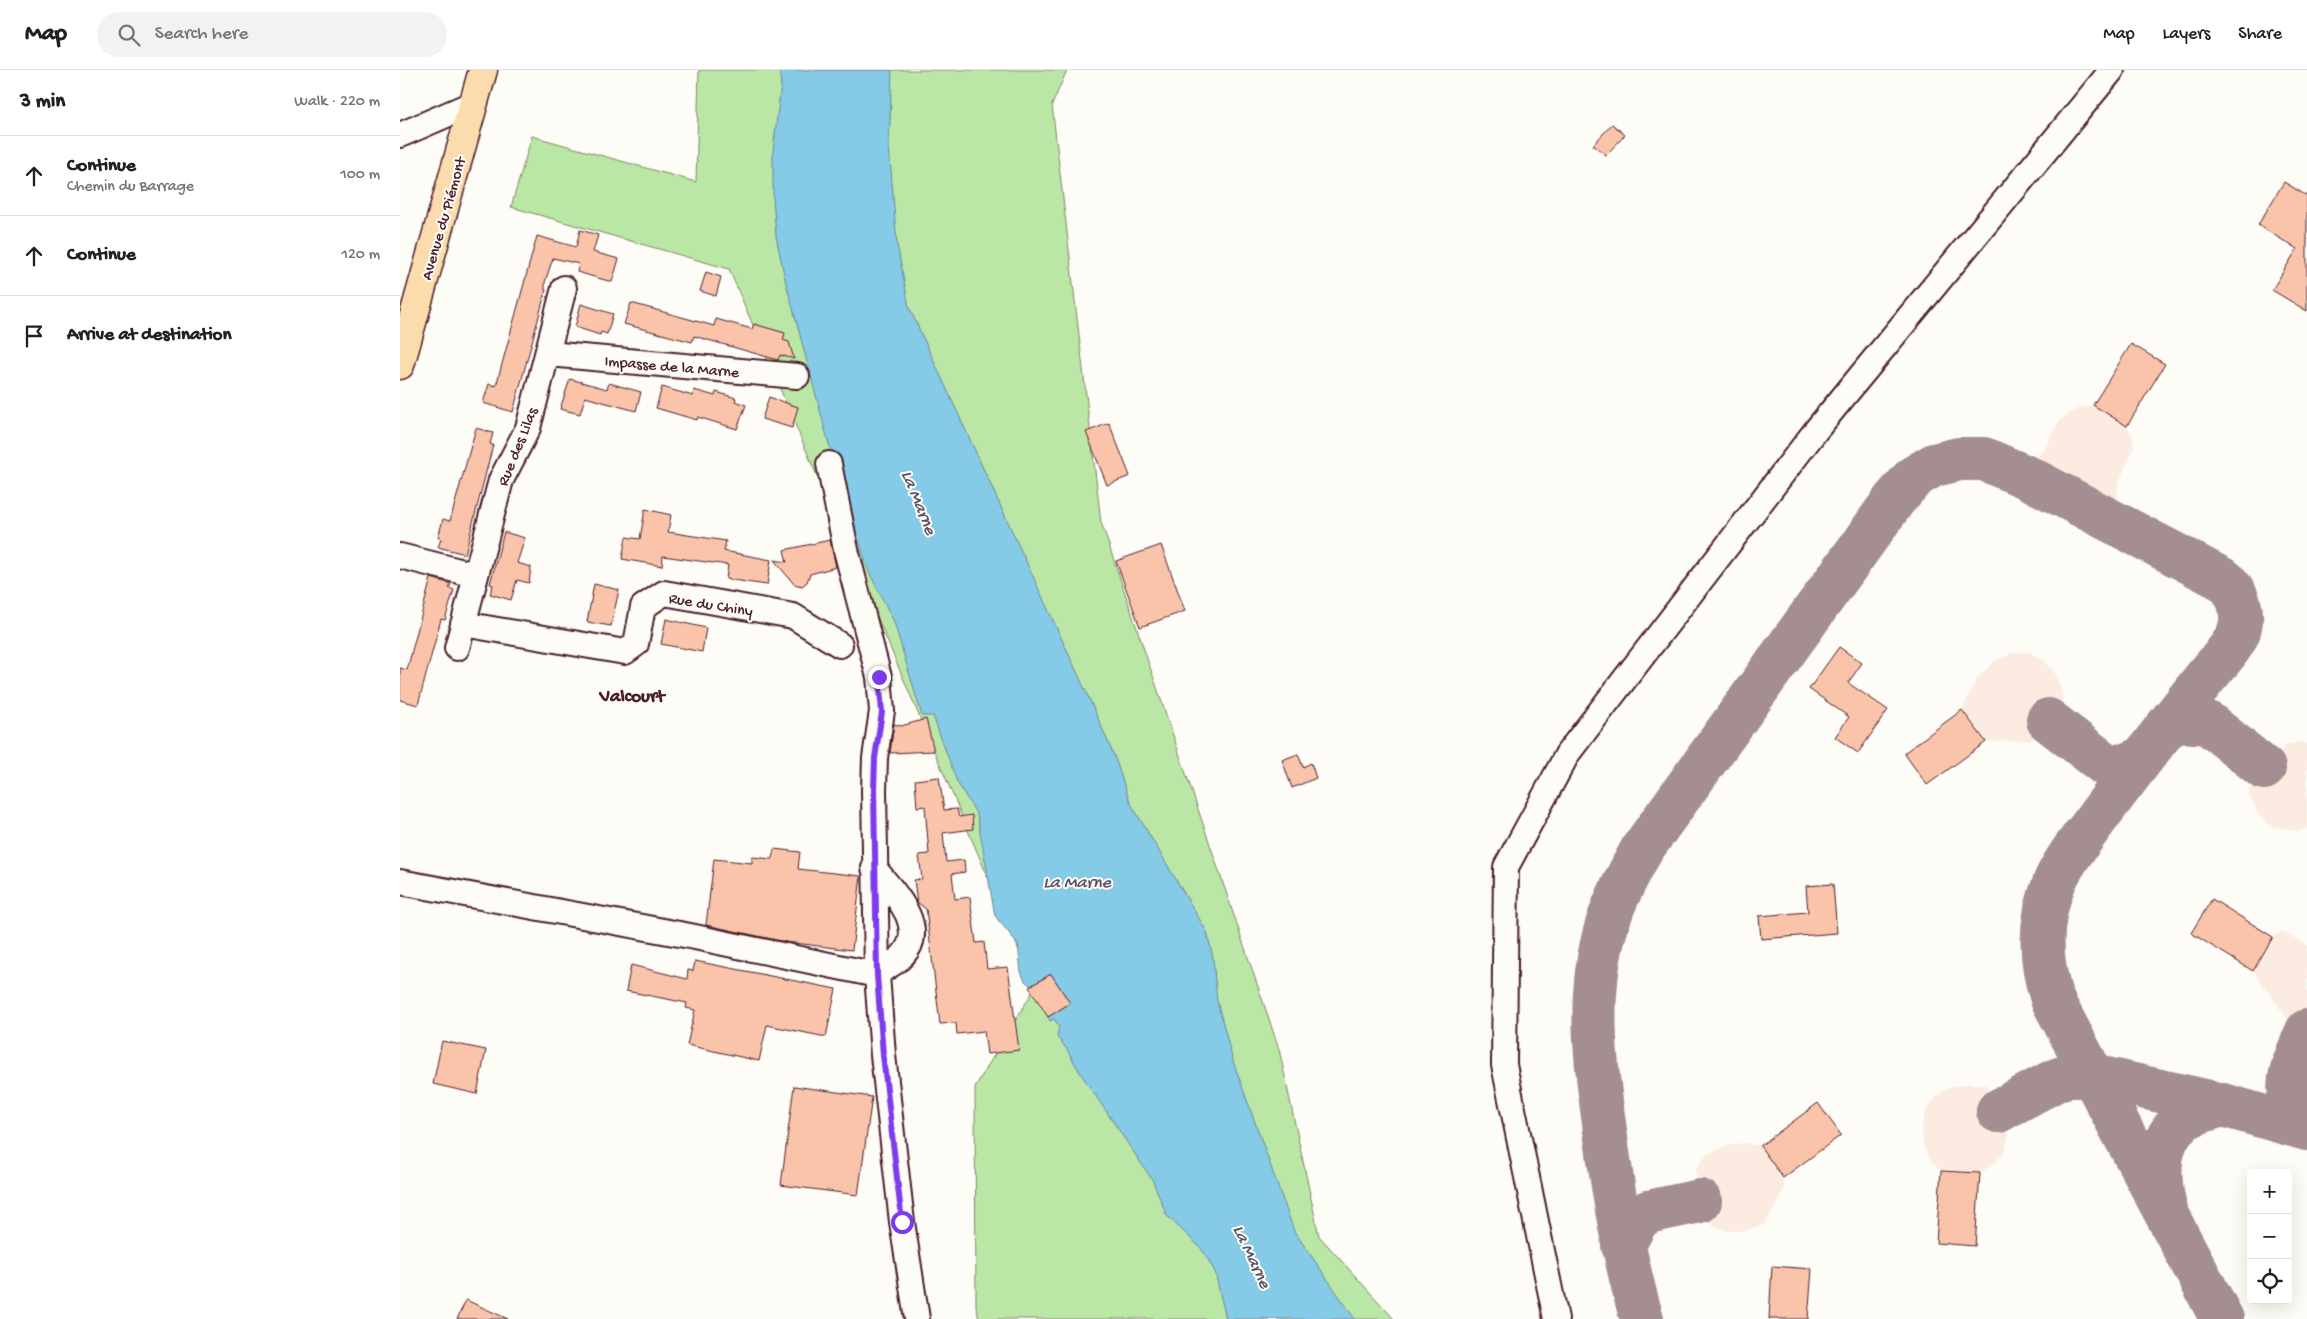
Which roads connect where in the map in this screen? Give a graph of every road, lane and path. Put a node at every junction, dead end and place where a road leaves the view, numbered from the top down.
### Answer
1 (483, 70) edge
2 (2112, 70) edge
3 (474, 103) junction
4 (400, 135) edge
5 (564, 288) dead end
6 (548, 354) junction
7 (400, 365) edge
8 (797, 376) dead end
9 (829, 464) dead end
10 (400, 556) edge
11 (475, 575) junction
12 (463, 624) junction
13 (840, 645) dead end
14 (456, 648) dead end
15 (874, 868) junction
16 (400, 882) edge
17 (877, 975) junction
18 (917, 1319) edge
19 (1556, 1319) edge

1 - 3 main road, Avenue du Piémont
2 - 19 street
3 - 4 street
3 - 7 main road, Avenue du Piémont
5 - 6 street, Rue des Lilas
6 - 8 street, Impasse de la Marne
6 - 11 street, Rue des Lilas
9 - 15 street
10 - 11 street
11 - 12 street, Rue des Lilas
12 - 13 street, Rue du Chiny
12 - 14 street, Rue des Lilas
15 - 17 street
15 - 17 street
16 - 17 street
17 - 18 street

